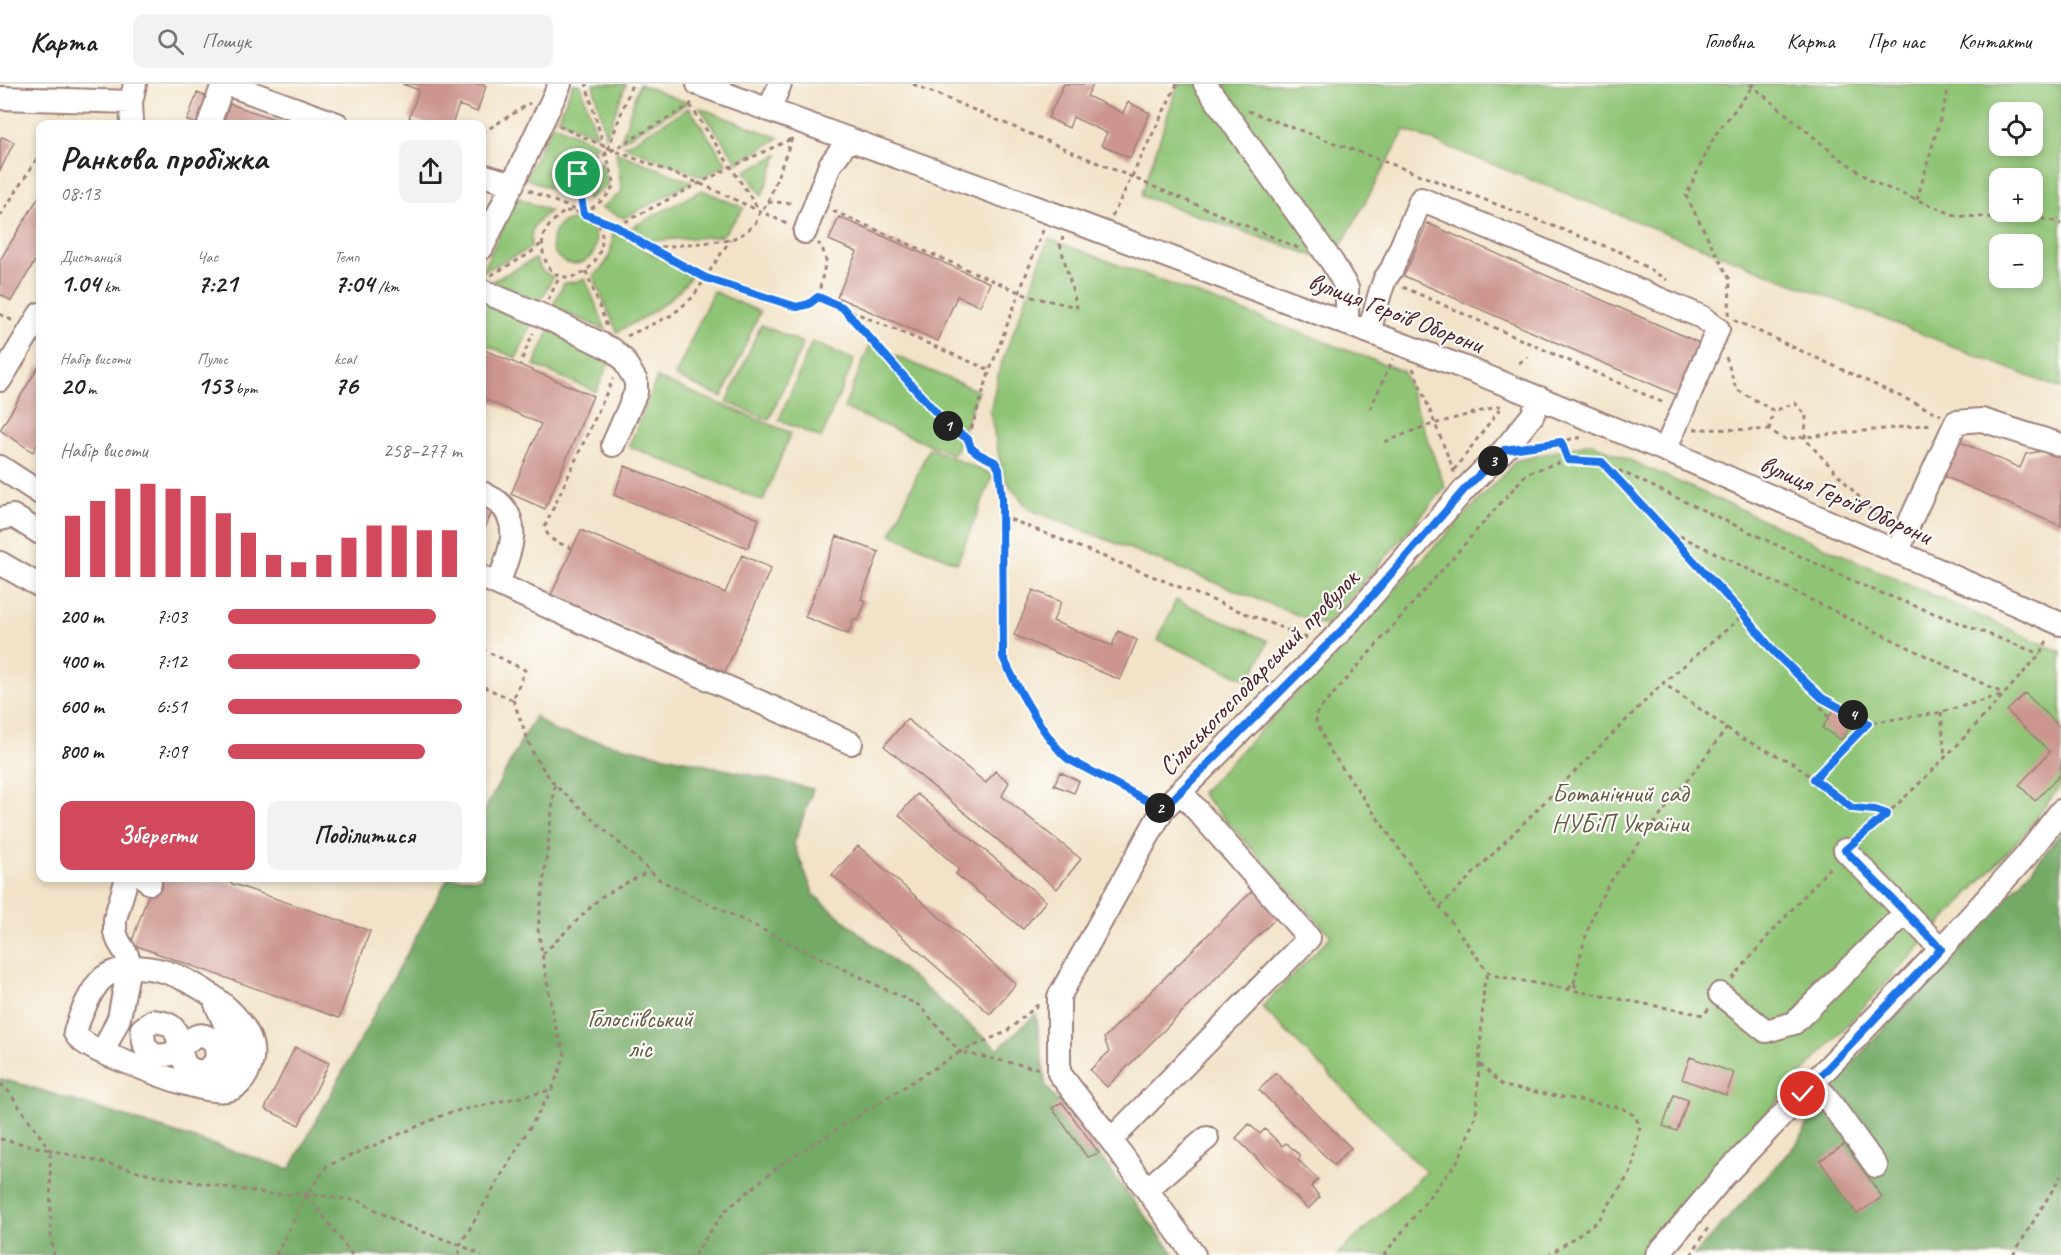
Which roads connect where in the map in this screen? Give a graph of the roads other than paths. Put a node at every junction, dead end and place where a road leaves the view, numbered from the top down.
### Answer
1 (225, 84) edge
2 (280, 84) edge
3 (560, 84) edge
4 (698, 84) edge
5 (780, 84) edge
6 (1204, 84) edge
7 (133, 93) edge
8 (260, 96) junction
9 (0, 98) edge
10 (769, 110) junction
11 (132, 120) edge
12 (211, 120) edge
13 (326, 120) edge
14 (846, 138) junction
15 (486, 176) edge
16 (513, 184) junction
17 (805, 232) dead end
18 (486, 240) edge
19 (486, 283) edge
20 (36, 321) edge
21 (1347, 324) junction
22 (1369, 332) junction
23 (0, 381) edge
24 (1540, 398) junction
25 (613, 445) dead end
26 (2061, 445) edge
27 (1665, 450) junction
28 (0, 467) edge
29 (36, 491) edge
30 (486, 495) edge
31 (0, 519) edge
32 (36, 530) edge
33 (1898, 554) junction
34 (0, 563) edge
35 (490, 581) edge
36 (36, 584) edge
37 (2056, 629) edge
38 (851, 742) dead end
39 (1181, 792) junction
40 (2061, 811) edge
41 (1845, 850) road end
42 (126, 882) edge
43 (1905, 913) junction
44 (1941, 949) junction
45 (129, 967) junction
46 (1720, 994) road end
47 (119, 1018) junction
48 (180, 1046) dead end
49 (103, 1052) junction
50 (1814, 1084) junction
51 (1207, 1138) dead end
52 (1111, 1140) junction
53 (1876, 1166) dead end
54 (1147, 1189) junction
55 (1194, 1255) edge
56 (1657, 1255) edge

1 - 8 street
1 - 12 street
2 - 8 street
3 - 16 street
4 - 10 street, вулиця Героїв Оборони
5 - 10 street
6 - 21 street
7 - 9 street
7 - 11 street
8 - 13 street
10 - 14 street, вулиця Героїв Оборони
14 - 17 street
14 - 21 street, вулиця Героїв Оборони
15 - 16 street
16 - 18 street
19 - 25 street
20 - 23 street
21 - 22 street, вулиця Героїв Оборони
22 - 24 street, вулиця Героїв Оборони
22 - 27 street
24 - 27 street, вулиця Героїв Оборони
24 - 39 street, Сільськогосподарський провулок
26 - 33 street
27 - 33 street, вулиця Героїв Оборони
28 - 29 street
30 - 35 street
31 - 32 street
33 - 37 street, вулиця Героїв Оборони
34 - 36 street
35 - 38 street
39 - 52 street, Сільськогосподарський провулок
39 - 52 street
40 - 44 street
41 - 43 street
42 - 45 street
43 - 44 street
43 - 46 street
44 - 50 street
45 - 47 street
45 - 49 street
45 - 49 street
47 - 48 street
47 - 49 street
50 - 53 street
50 - 56 street
51 - 54 street
52 - 54 street
54 - 55 street

